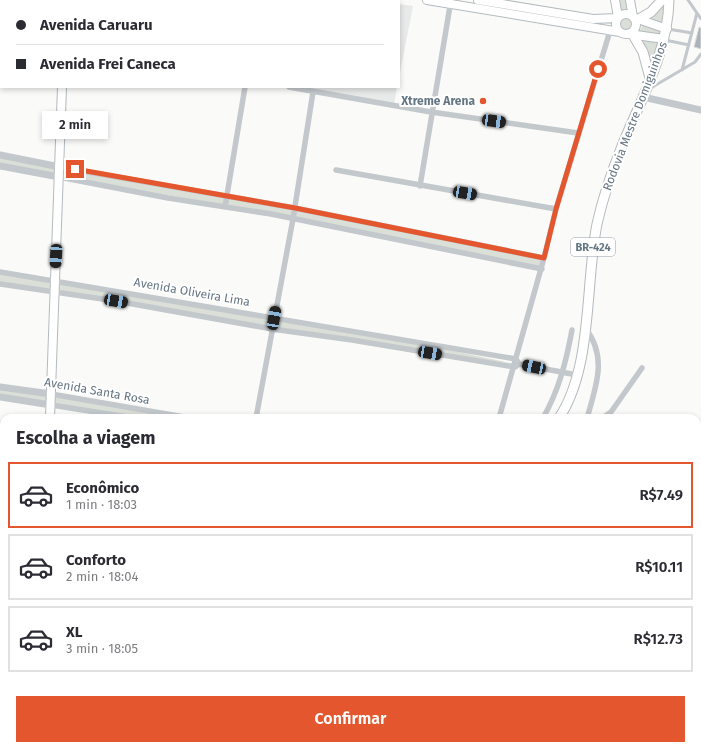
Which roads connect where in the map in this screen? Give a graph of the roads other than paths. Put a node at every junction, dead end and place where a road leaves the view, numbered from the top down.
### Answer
1 (288, 0) edge
2 (298, 0) edge
3 (427, 0) edge
4 (615, 0) edge
5 (630, 0) edge
6 (662, 0) edge
7 (669, 0) edge
8 (688, 0) edge
9 (450, 2) edge
10 (480, 2) edge
11 (697, 13) junction
12 (617, 18) junction
13 (635, 18) junction
14 (701, 19) edge
15 (666, 29) junction
16 (610, 31) junction
17 (620, 32) junction
18 (692, 33) junction
19 (631, 34) junction
20 (664, 39) junction
21 (689, 45) junction
22 (701, 54) edge
23 (682, 70) junction
24 (650, 80) junction
25 (62, 88) edge
26 (245, 88) edge
27 (294, 88) edge
28 (313, 92) junction
29 (644, 94) junction
30 (701, 110) edge
31 (431, 112) junction
32 (578, 133) junction
33 (0, 155) edge
34 (0, 166) edge
35 (60, 167) junction
36 (336, 170) dead end
37 (59, 177) junction
38 (420, 186) junction
39 (227, 196) junction
40 (225, 207) junction
41 (295, 208) junction
42 (556, 209) junction
43 (293, 218) junction
44 (470, 244) junction
45 (468, 254) junction
46 (544, 258) junction
47 (542, 269) junction
48 (0, 272) edge
49 (55, 281) junction
50 (0, 284) edge
51 (55, 292) junction
52 (274, 318) junction
53 (585, 328) junction
54 (272, 329) junction
55 (572, 330) dead end
56 (448, 348) junction
57 (446, 356) junction
58 (517, 363) junction
59 (642, 368) dead end
60 (563, 373) junction
61 (578, 375) junction
62 (0, 387) edge
63 (51, 394) junction
64 (0, 396) edge
65 (51, 405) junction
66 (50, 414) edge
67 (108, 414) edge
68 (161, 414) edge
69 (257, 414) edge
70 (500, 414) edge
71 (545, 414) edge
72 (561, 414) edge
73 (587, 414) edge
74 (608, 414) edge

1 - 2 lane
3 - 9 main road
4 - 12 main road
5 - 13 main road
6 - 13 main road
7 - 15 main road, Rodovia Mestre Domiguinhos / BR-424
8 - 11 lane
9 - 10 main road
9 - 31 street
10 - 12 main road
10 - 16 main road
11 - 14 lane
11 - 18 lane
12 - 13 main road
12 - 17 main road
13 - 15 main road
13 - 19 main road
15 - 18 lane
15 - 20 main road, Rodovia Mestre Domiguinhos / BR-424
16 - 17 main road
16 - 32 street
17 - 19 main road
18 - 21 lane
19 - 20 main road
19 - 24 main road
20 - 21 lane
20 - 24 main road, Rodovia Mestre Domiguinhos / BR-424
21 - 23 lane
22 - 23 lane
23 - 29 lane
24 - 29 main road, Rodovia Mestre Domiguinhos / BR-424
25 - 35 main road
26 - 39 street
27 - 28 street
28 - 31 street
28 - 41 street
29 - 30 street
29 - 53 main road, Rodovia Mestre Domiguinhos / BR-424
31 - 32 street
31 - 38 street
32 - 42 street
33 - 35 street
34 - 37 street
35 - 37 main road
35 - 39 street
36 - 38 street
37 - 40 street
37 - 49 main road
38 - 42 street
39 - 40 street
39 - 41 street
40 - 43 street
41 - 43 street
41 - 44 street
42 - 46 street
43 - 45 street
43 - 52 street
44 - 45 street
44 - 46 street
45 - 47 street
46 - 47 street
47 - 58 street
48 - 49 street, Avenida Oliveira Lima
49 - 51 main road
49 - 52 street, Avenida Oliveira Lima
50 - 51 street, Avenida Oliveira Lima
51 - 54 street, Avenida Oliveira Lima
51 - 63 main road
52 - 54 street
52 - 56 street, Avenida Oliveira Lima
53 - 61 main road, Rodovia Mestre Domiguinhos / BR-424
53 - 73 street
54 - 57 street, Avenida Oliveira Lima
54 - 69 street
55 - 60 street
56 - 57 street
56 - 58 street, Avenida Oliveira Lima
57 - 58 street, Avenida Oliveira Lima
58 - 60 street, Avenida Oliveira Lima
58 - 70 street
59 - 74 street
60 - 61 street, Avenida Oliveira Lima
60 - 71 street
61 - 72 main road, Rodovia Mestre Domiguinhos / BR-424
62 - 63 street, Avenida Santa Rosa
63 - 65 main road
63 - 68 street, Avenida Santa Rosa
64 - 65 street, Avenida Santa Rosa
65 - 66 main road
65 - 67 street, Avenida Santa Rosa

